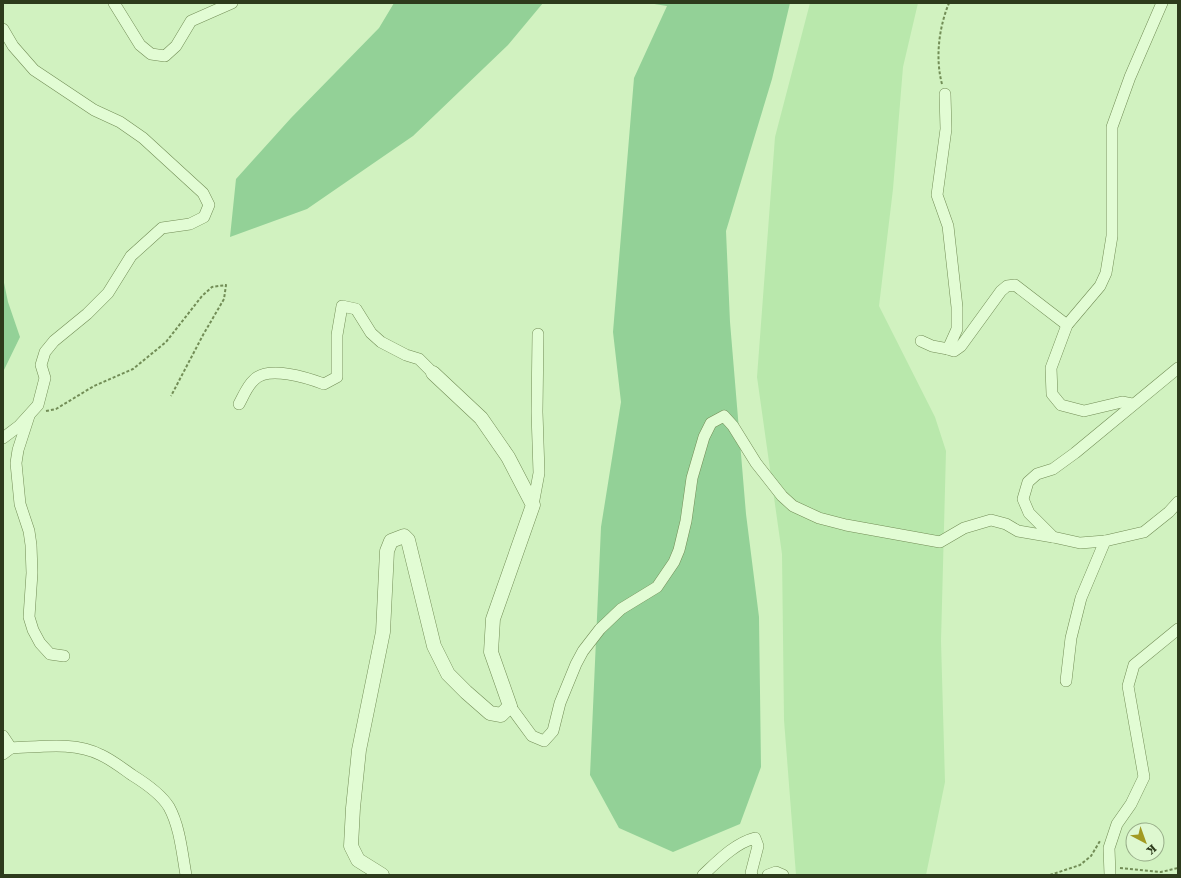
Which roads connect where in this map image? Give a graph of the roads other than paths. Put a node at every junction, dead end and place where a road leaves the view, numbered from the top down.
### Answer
1 (114, 3) edge
2 (232, 3) edge
3 (1162, 3) edge
4 (3, 29) edge
5 (944, 94) road end
6 (1067, 325) junction
7 (538, 334) dead end
8 (921, 341) dead end
9 (948, 349) junction
10 (1178, 368) edge
11 (433, 372) joint
12 (238, 404) dead end
13 (1132, 404) junction
14 (29, 416) junction
15 (3, 438) edge
16 (1178, 502) edge
17 (532, 505) junction
18 (1053, 538) junction
19 (1105, 541) junction
20 (1178, 629) edge
21 (64, 656) dead end
22 (1066, 681) dead end
23 (510, 706) junction
24 (3, 736) edge
25 (7, 751) edge
26 (1110, 871) edge
27 (186, 875) edge
28 (382, 875) edge
29 (704, 875) edge
30 (752, 875) edge
31 (768, 875) edge
32 (783, 875) edge

1 - 2 street
3 - 6 street
4 - 14 street
5 - 9 street
6 - 9 street
6 - 13 street
7 - 17 street
8 - 9 street
10 - 13 street
11 - 12 street
11 - 17 street
13 - 18 street
14 - 15 street
14 - 21 street
16 - 19 street
17 - 23 street
18 - 19 street
18 - 23 street
19 - 22 street
20 - 26 street
23 - 28 street
24 - 25 street
25 - 27 street
29 - 30 street
31 - 32 street

